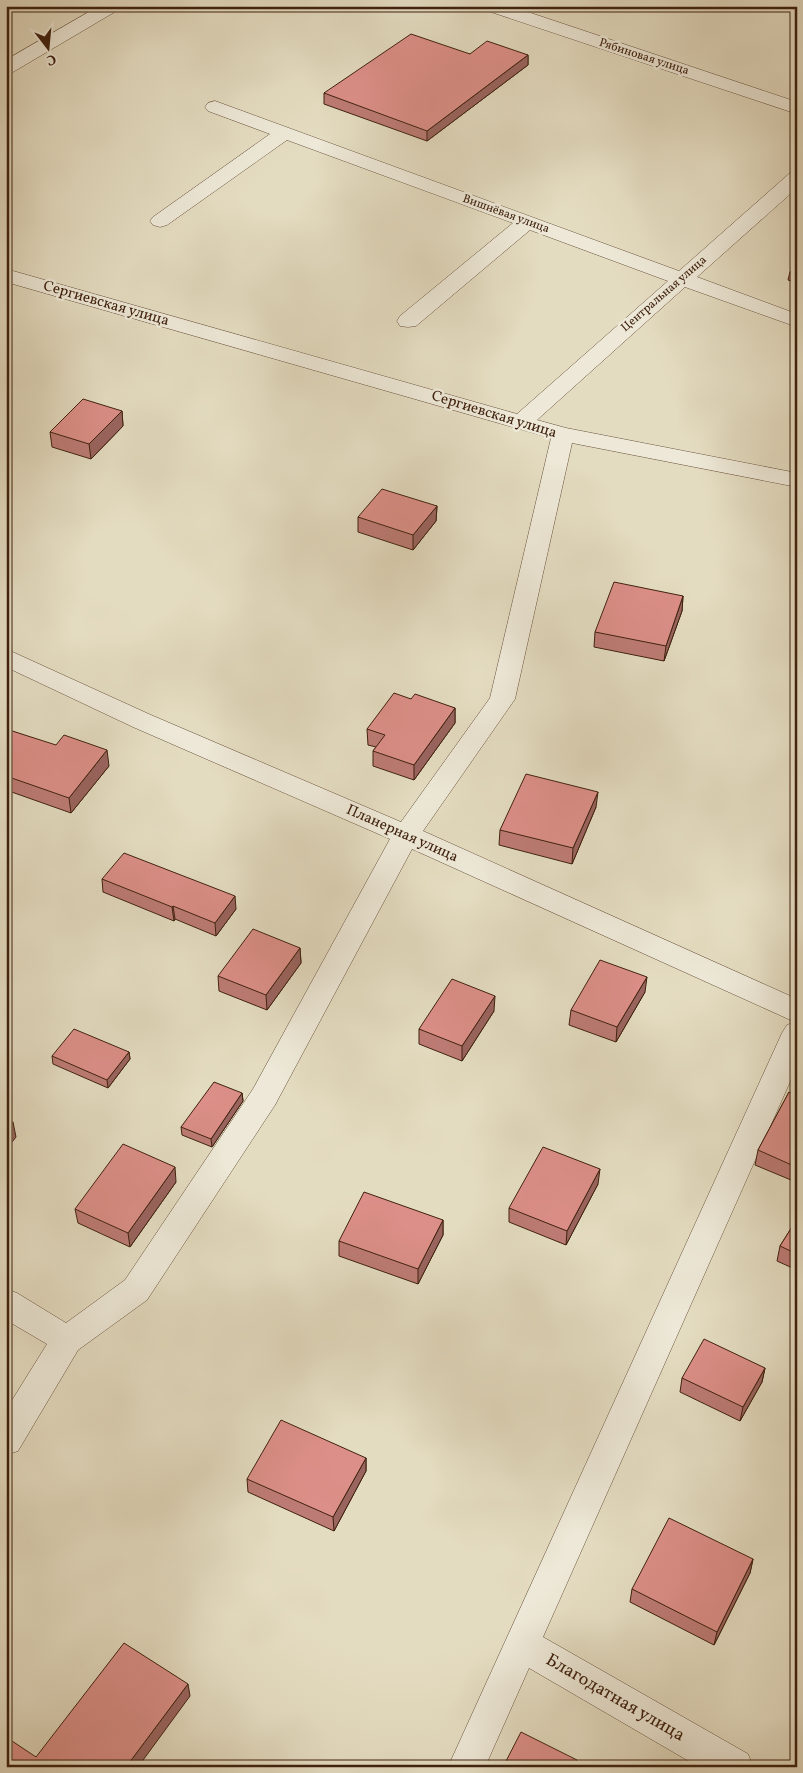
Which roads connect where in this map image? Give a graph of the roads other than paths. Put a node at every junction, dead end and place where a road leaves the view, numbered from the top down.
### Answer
1 (112, 6) edge
2 (491, 6) edge
3 (6, 68) edge
4 (215, 107) dead end
5 (797, 108) edge
6 (284, 133) junction
7 (797, 177) edge
8 (160, 221) dead end
9 (527, 222) junction
10 (6, 275) edge
11 (682, 279) junction
12 (408, 320) dead end
13 (797, 321) edge
14 (527, 416) junction
15 (563, 434) junction
16 (797, 480) edge
17 (6, 657) edge
18 (406, 835) junction
19 (797, 1012) edge
20 (797, 1033) edge
21 (6, 1303) edge
22 (67, 1340) junction
23 (6, 1440) edge
24 (521, 1644) junction
25 (466, 1767) edge
26 (735, 1767) edge

1 - 3 street
2 - 5 street, Рябиновая улица
4 - 6 street, Вишнёвая улица
6 - 8 street
6 - 9 street, Вишнёвая улица
7 - 11 street, Центральная улица
9 - 11 street, Вишнёвая улица
9 - 12 street
10 - 14 street, Сергиевская улица
11 - 13 street, Вишнёвая улица
11 - 14 street, Центральная улица
14 - 15 street, Сергиевская улица
15 - 16 street
15 - 18 street, Сергиевская улица
17 - 18 street, Планерная улица
18 - 19 street, Планерная улица
18 - 22 street, Сергиевская улица
20 - 24 street
21 - 22 street
22 - 23 street
24 - 25 street
24 - 26 street, Благодатная улица

